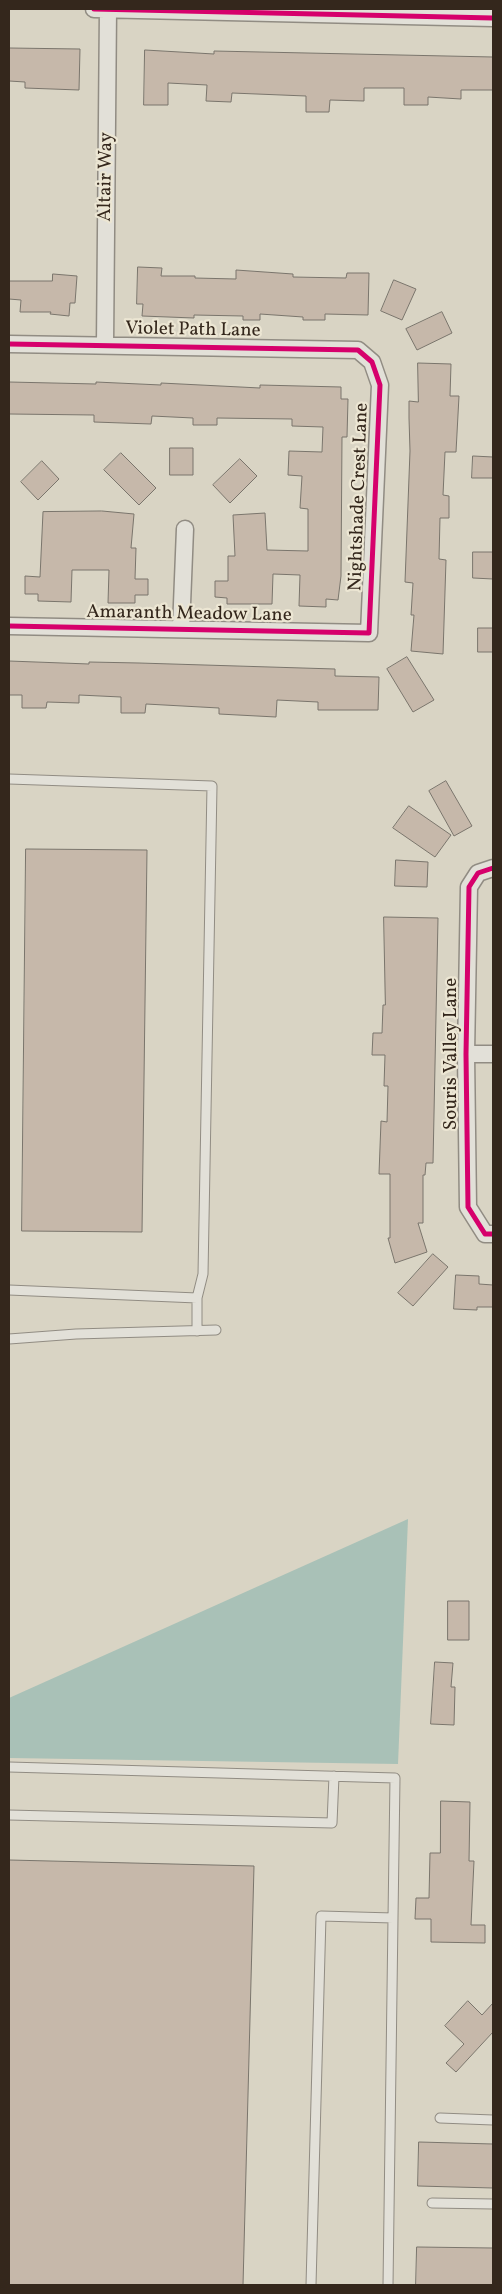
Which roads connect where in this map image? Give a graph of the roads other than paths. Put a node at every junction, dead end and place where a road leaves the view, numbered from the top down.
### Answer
1 (94, 9) edge
2 (108, 9) edge
3 (493, 18) edge
4 (9, 344) edge
5 (105, 344) junction
6 (372, 362) joint
7 (185, 529) dead end
8 (9, 626) edge
9 (181, 629) junction
10 (370, 633) joint
11 (9, 779) edge
12 (486, 870) edge
13 (466, 1054) junction
14 (493, 1054) edge
15 (489, 1234) edge
16 (9, 1290) edge
17 (196, 1298) junction
18 (216, 1330) dead end
19 (197, 1331) junction
20 (9, 1339) edge
21 (9, 1767) edge
22 (334, 1776) junction
23 (9, 1815) edge
24 (393, 1918) junction
25 (440, 2118) dead end
26 (493, 2120) edge
27 (432, 2202) dead end
28 (493, 2204) edge
29 (311, 2285) edge
30 (388, 2285) edge

1 - 2 street
2 - 3 street
2 - 5 street, Altair Way
4 - 5 street, Violet Path Lane
5 - 6 street, Violet Path Lane
6 - 10 street, Nightshade Crest Lane
7 - 9 street
8 - 9 street, Amaranth Meadow Lane
9 - 10 street, Amaranth Meadow Lane
11 - 17 lane
12 - 13 street, Souris Valley Lane
13 - 14 street
13 - 15 street, Souris Valley Lane
16 - 17 lane
17 - 19 lane
18 - 19 lane
19 - 20 lane
21 - 22 lane
22 - 23 lane
22 - 24 lane
24 - 29 lane
24 - 30 lane
25 - 26 lane
27 - 28 lane

